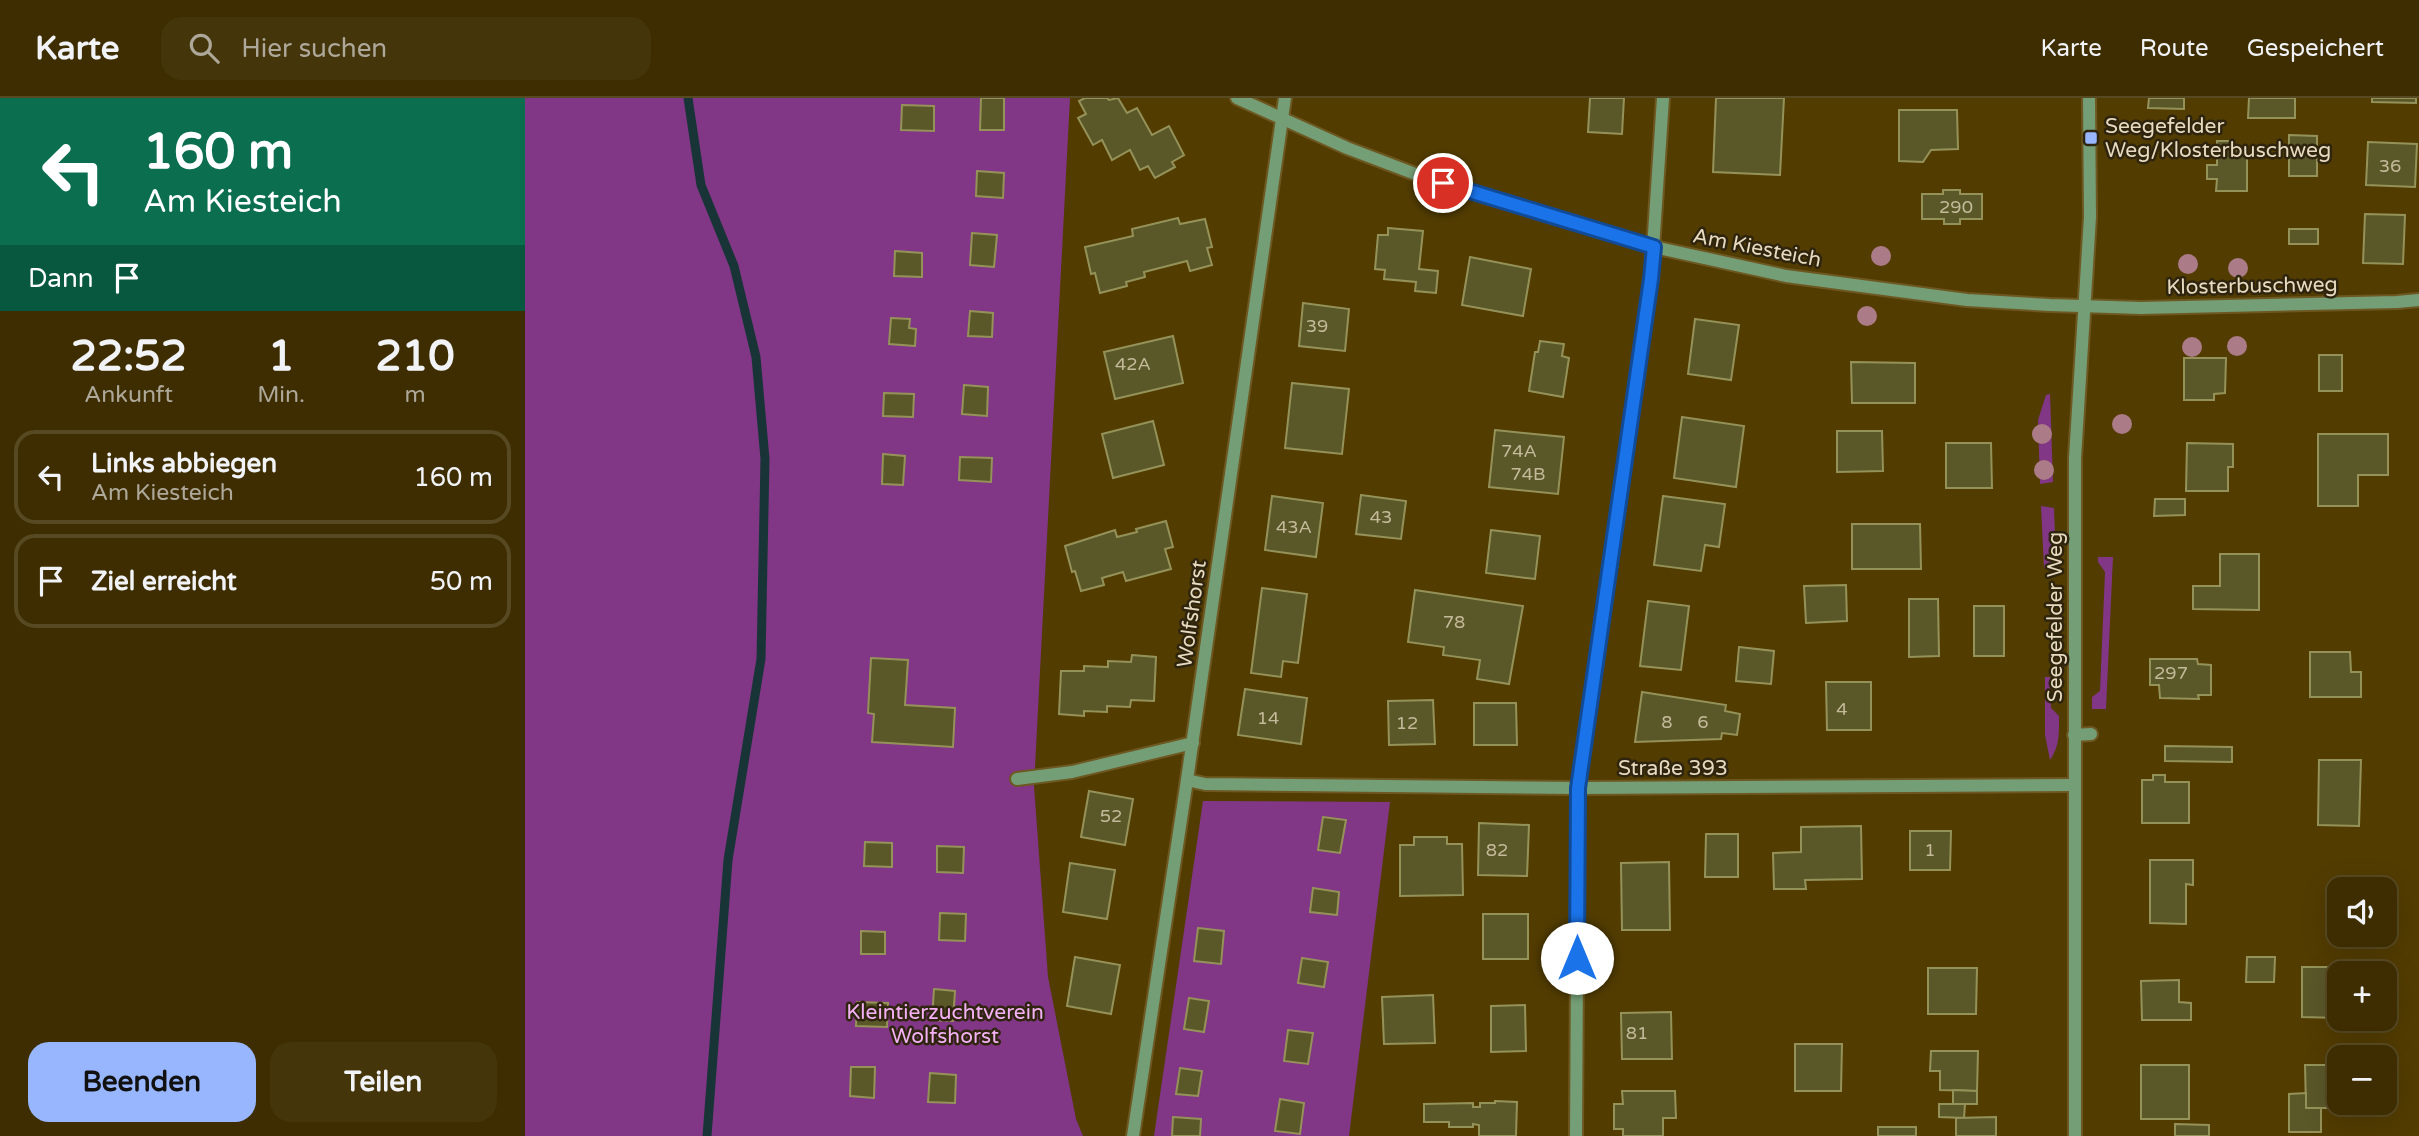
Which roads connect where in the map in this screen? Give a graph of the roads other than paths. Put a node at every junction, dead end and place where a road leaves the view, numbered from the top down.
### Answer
1 (1237, 98) edge
2 (1285, 98) edge
3 (1663, 98) edge
4 (2089, 98) edge
5 (1283, 120) junction
6 (1654, 247) junction
7 (2419, 300) edge
8 (2085, 307) junction
9 (2091, 734) dead end
10 (2074, 735) junction
11 (1192, 743) junction
12 (1017, 779) dead end
13 (1188, 780) junction
14 (2074, 785) junction
15 (1578, 788) junction
16 (1133, 1136) edge
17 (1576, 1136) edge
18 (2075, 1136) edge

1 - 5 street, Am Kiesteich
2 - 5 street, Wolfshorst
3 - 6 street
4 - 8 street, Seegefelder Weg
5 - 6 street, Am Kiesteich
5 - 11 street, Wolfshorst
6 - 8 street, Am Kiesteich
6 - 15 street
7 - 8 street, Klosterbuschweg
8 - 10 street, Seegefelder Weg
9 - 10 street
10 - 14 street, Seegefelder Weg
11 - 12 street
11 - 13 street, Wolfshorst
13 - 15 street, Straße 393
13 - 16 street, Wolfshorst
14 - 15 street, Straße 393
14 - 18 street, Seegefelder Weg
15 - 17 street

